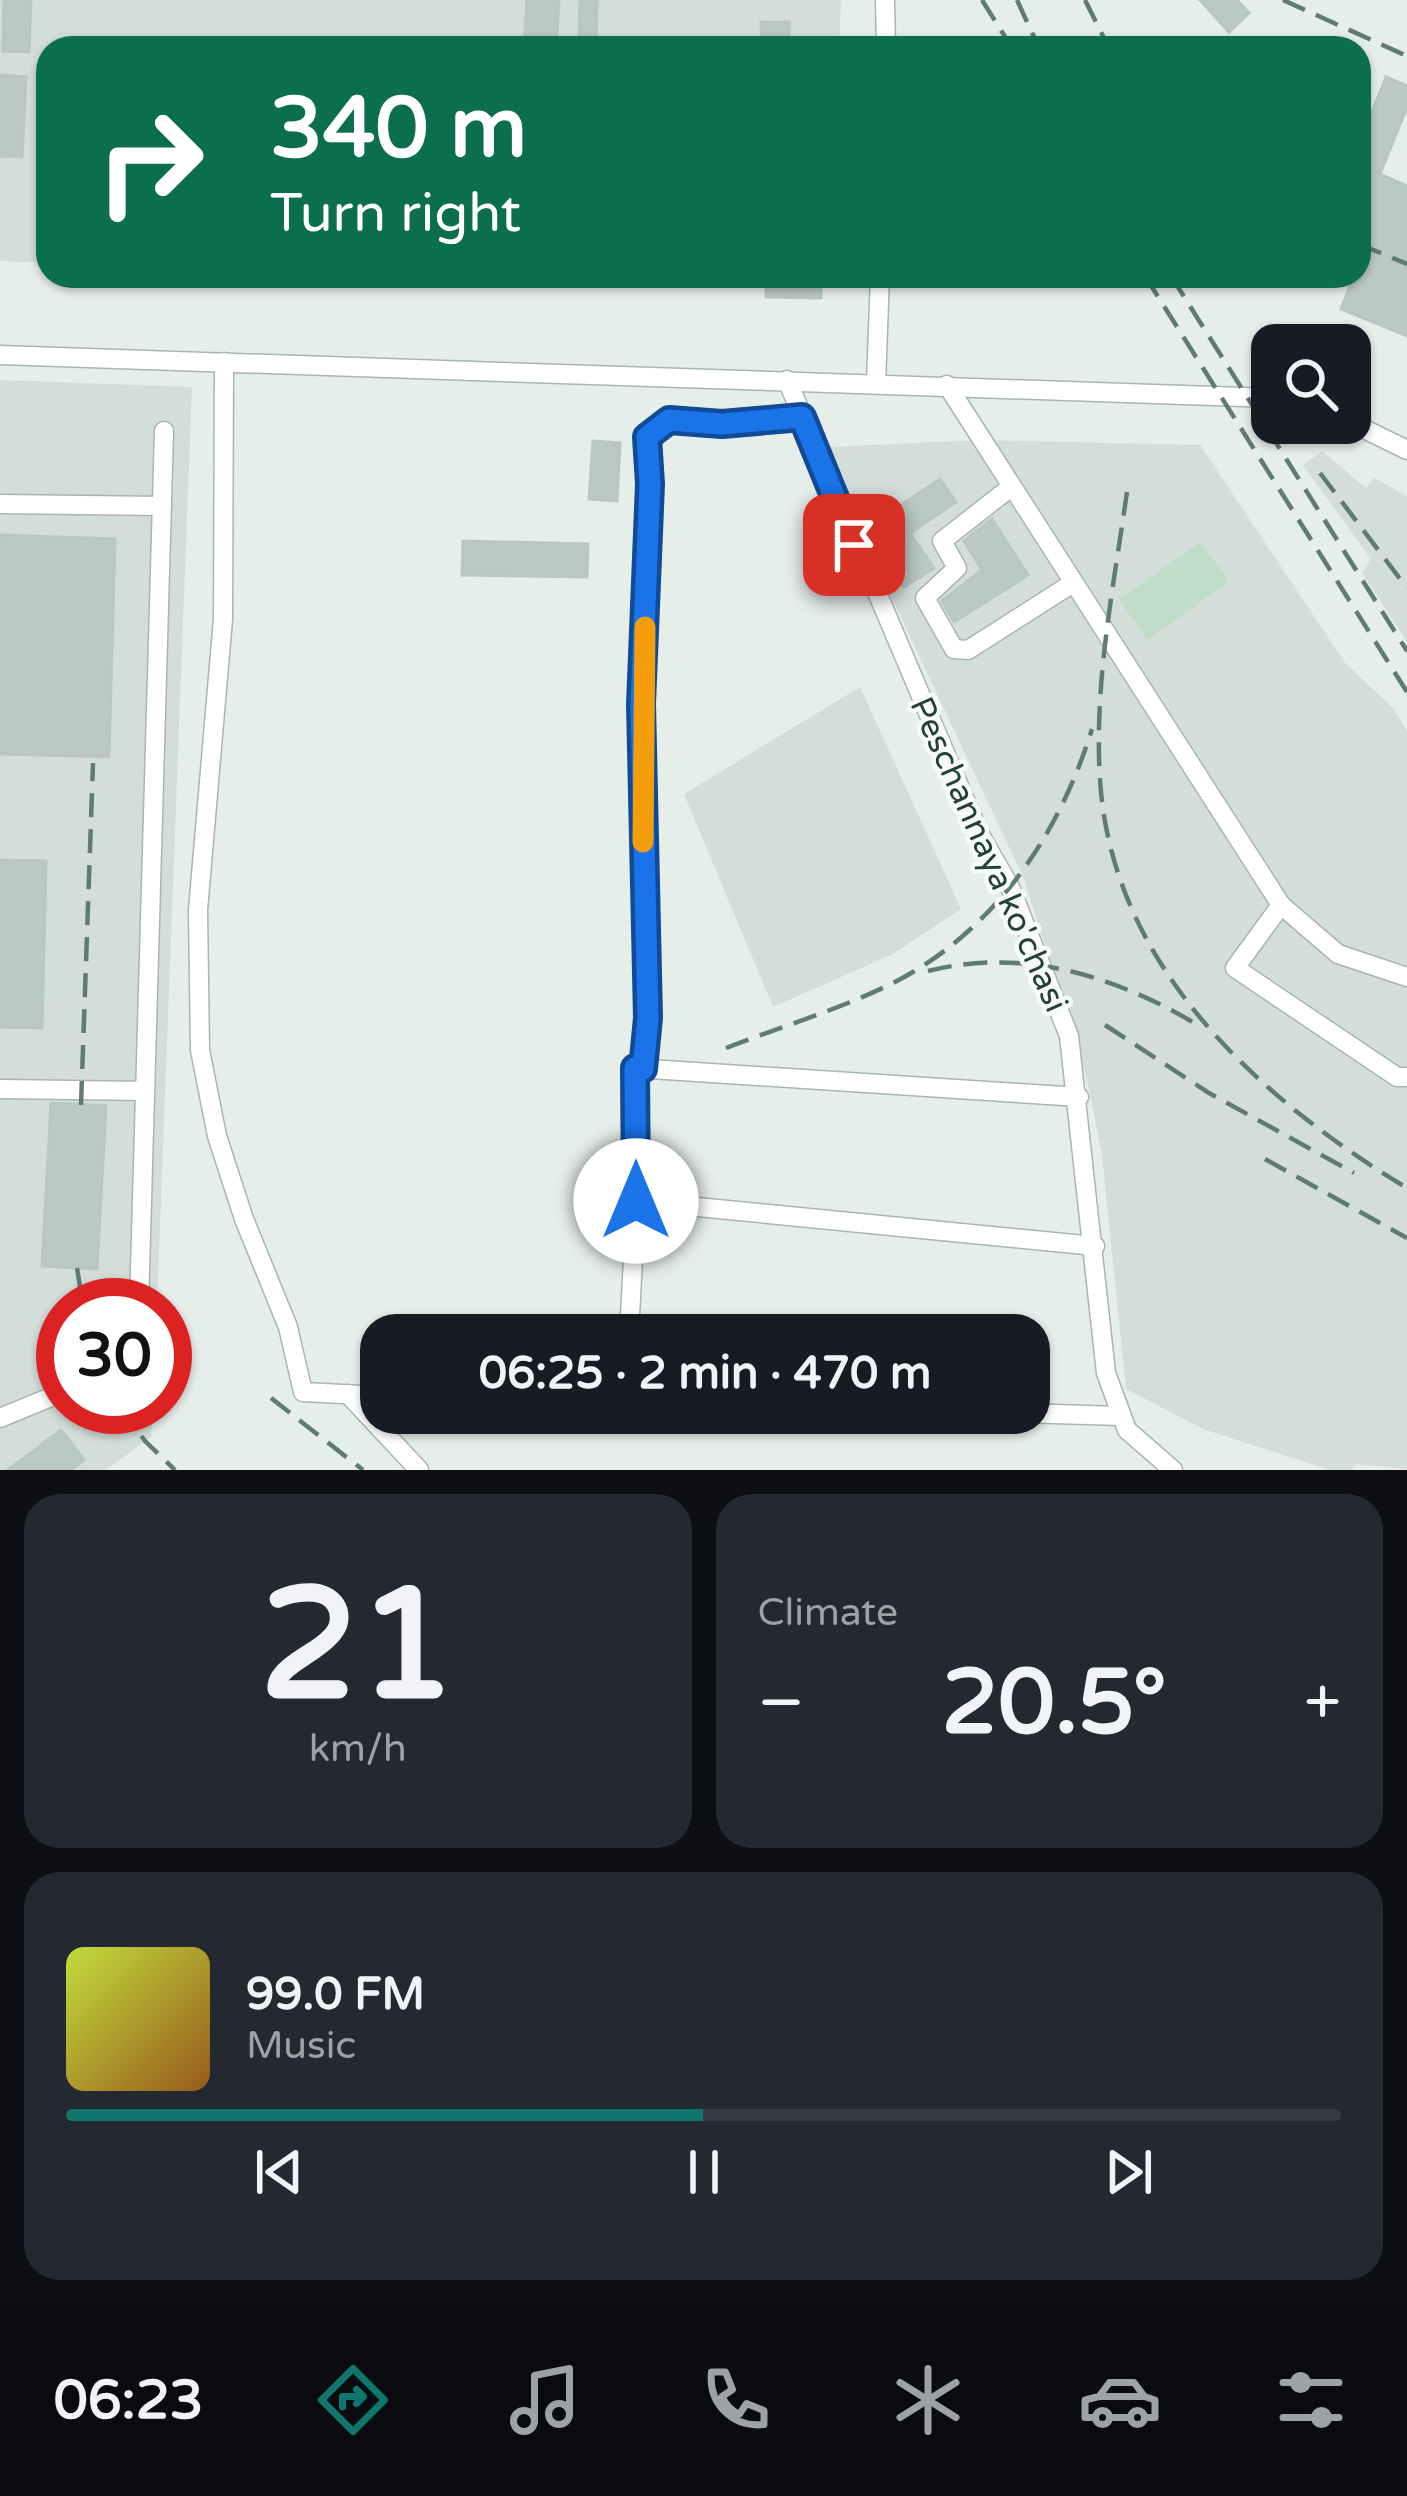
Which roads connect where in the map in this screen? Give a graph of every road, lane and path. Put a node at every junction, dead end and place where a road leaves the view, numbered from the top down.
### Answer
1 (885, 0) edge
2 (886, 36) edge
3 (880, 288) edge
4 (0, 355) edge
5 (224, 362) junction
6 (787, 380) junction
7 (876, 383) junction
8 (947, 386) junction
9 (1251, 397) edge
10 (802, 417) junction
11 (164, 431) dead end
12 (1371, 432) edge
13 (1407, 450) edge
14 (1011, 487) junction
15 (0, 503) edge
16 (162, 506) junction
17 (1073, 583) junction
18 (1281, 904) junction
19 (1407, 977) edge
20 (643, 1069) junction
21 (1407, 1077) edge
22 (0, 1089) edge
23 (145, 1091) junction
24 (1079, 1097) junction
25 (636, 1201) junction
26 (1096, 1246) junction
27 (140, 1278) edge
28 (630, 1314) edge
29 (348, 1394) junction
30 (360, 1395) edge
31 (36, 1403) edge
32 (1050, 1414) edge
33 (1121, 1416) junction
34 (0, 1418) edge
35 (419, 1470) edge
36 (1173, 1470) edge

1 - 2 street
3 - 7 street
4 - 5 street
5 - 6 street
5 - 29 street
6 - 7 street
6 - 10 street, Peschannaya ko'chasi
7 - 8 street
8 - 9 street
8 - 14 street
10 - 20 street
10 - 24 street, Peschannaya ko'chasi
11 - 16 street
12 - 13 street
14 - 17 street
14 - 17 street
15 - 16 street
16 - 23 street
17 - 18 street
18 - 19 street
18 - 21 street
20 - 24 street
20 - 25 street
22 - 23 street
23 - 27 street
24 - 26 street, Peschannaya ko'chasi
25 - 26 street
25 - 28 street
26 - 33 street, Peschannaya ko'chasi
29 - 30 street
29 - 35 street
31 - 34 street
32 - 33 street
33 - 36 street, Peschannaya ko'chasi

